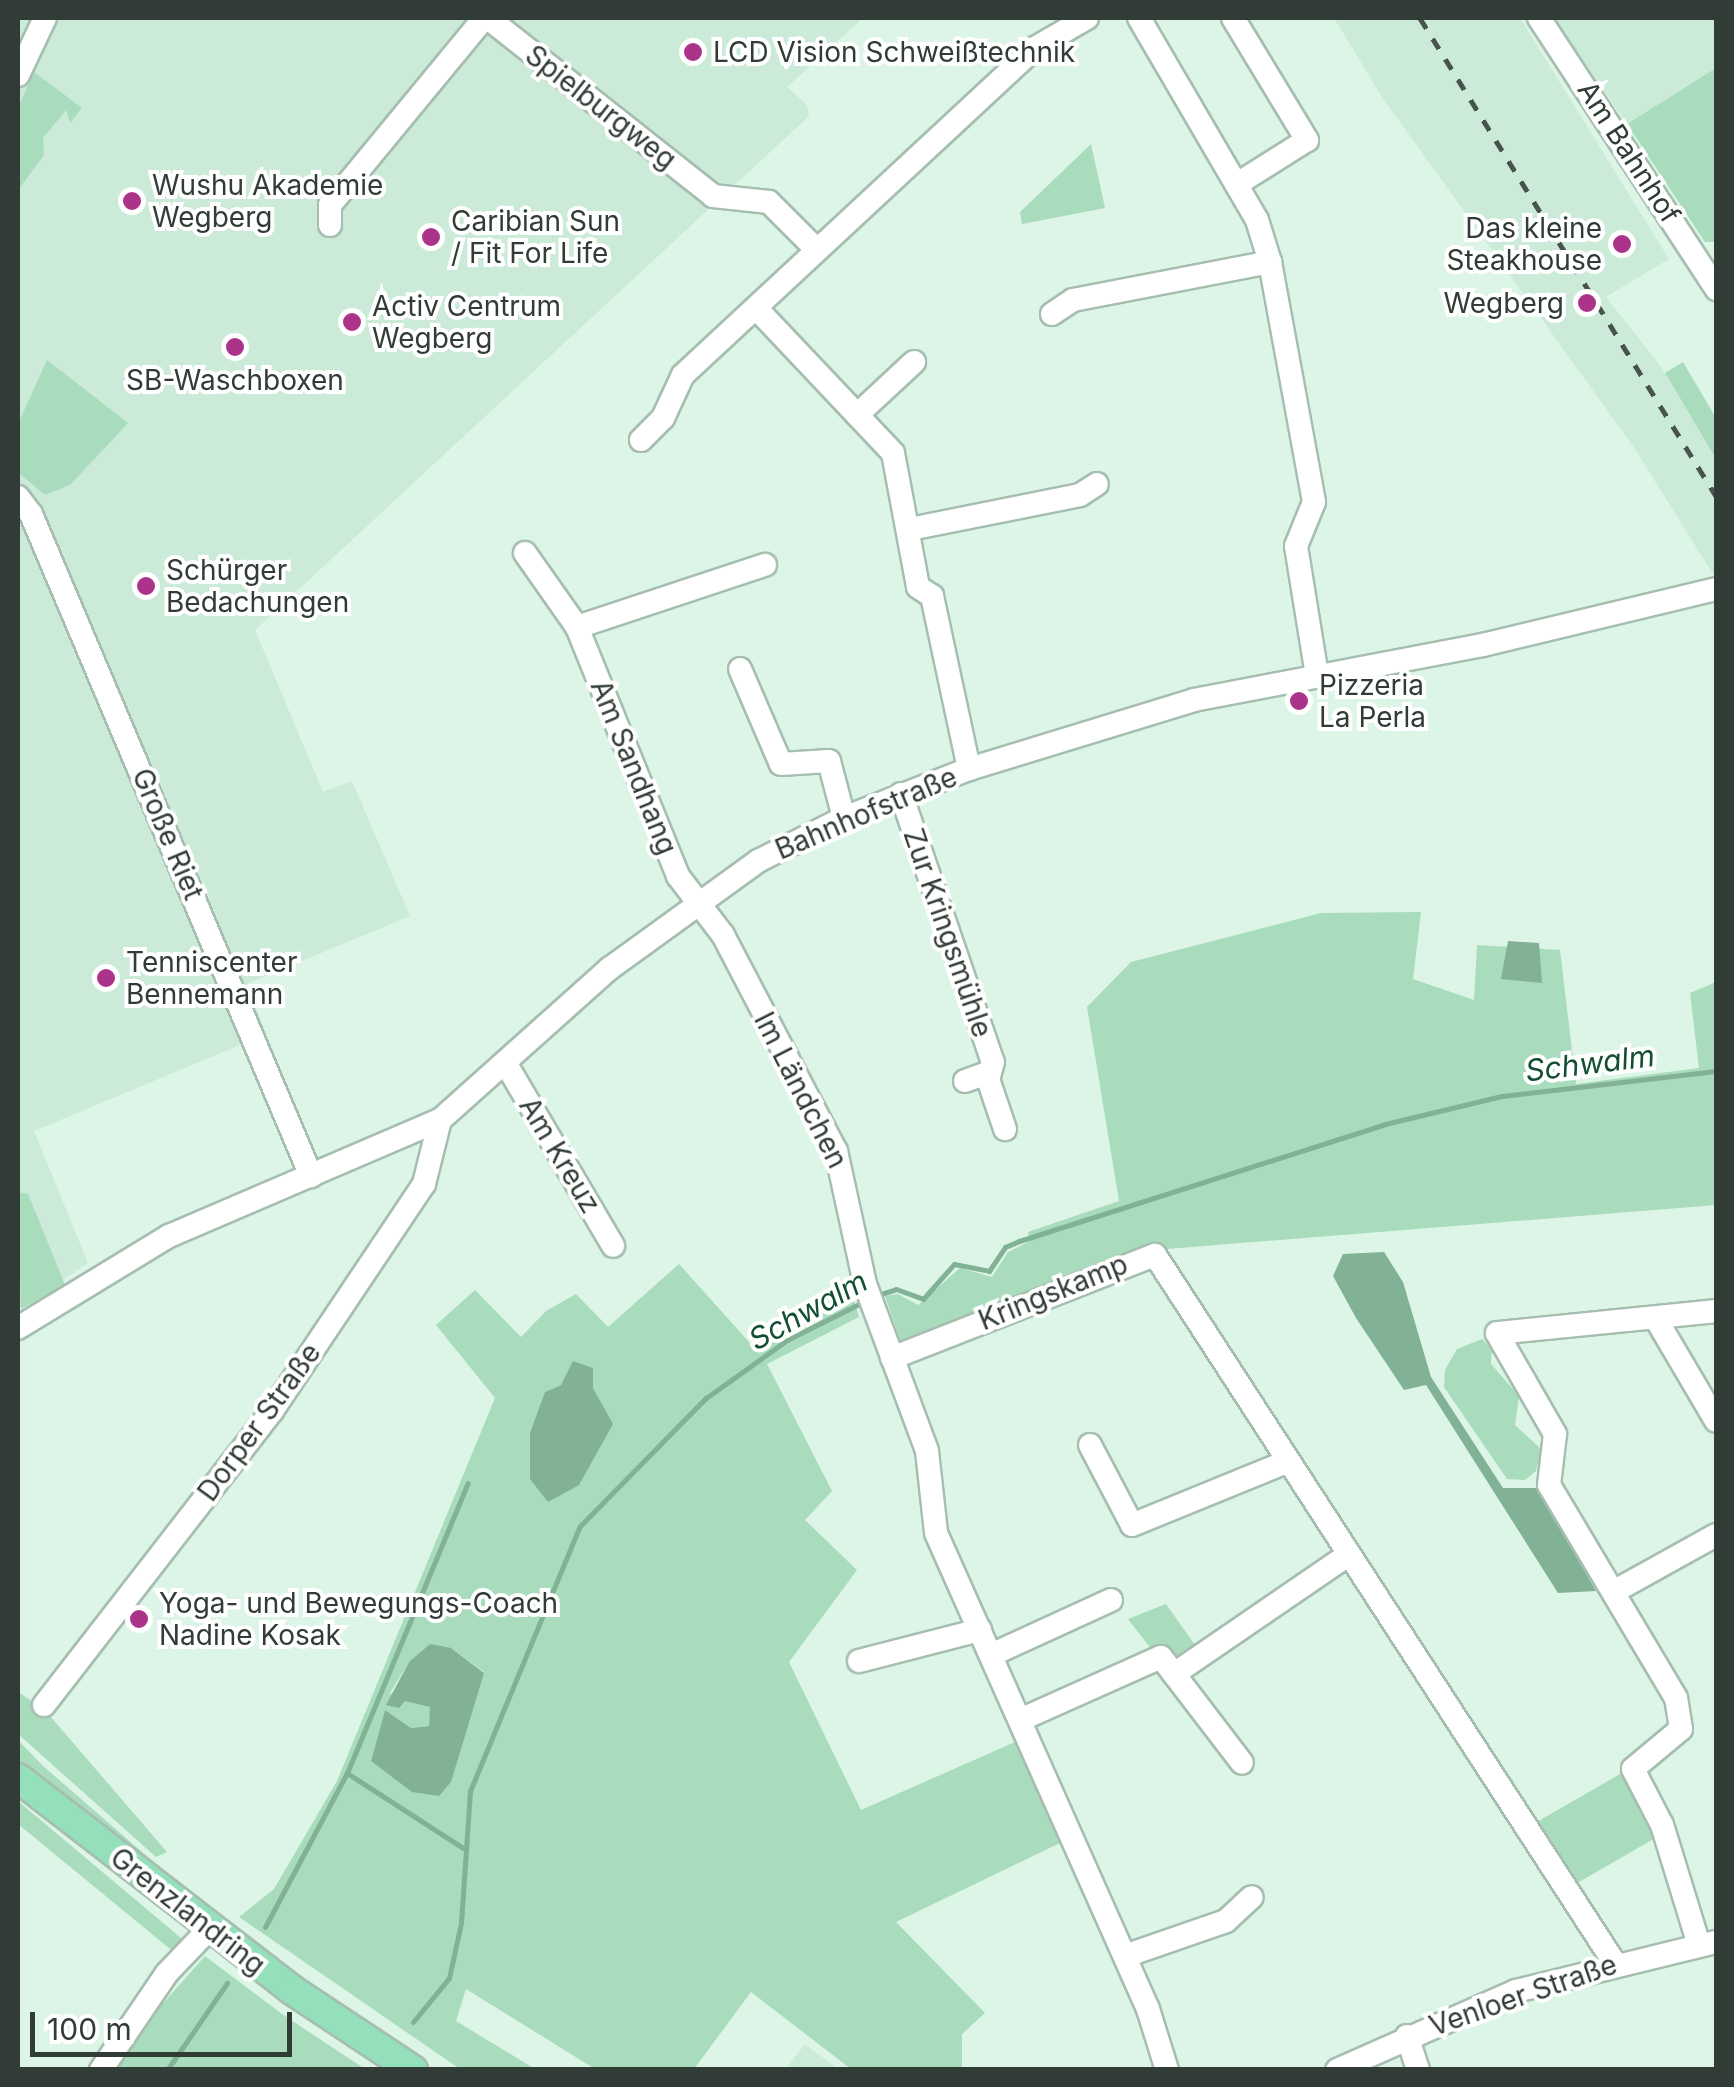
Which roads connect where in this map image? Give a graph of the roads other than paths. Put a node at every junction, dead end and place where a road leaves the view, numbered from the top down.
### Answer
1 (45, 18) edge
2 (486, 18) edge
3 (1087, 18) edge
4 (1139, 18) edge
5 (1233, 18) edge
6 (1539, 18) edge
7 (18, 74) edge
8 (1238, 184) junction
9 (330, 225) dead end
10 (816, 249) junction
11 (1709, 260) edge
12 (1270, 262) junction
13 (1716, 289) edge
14 (756, 308) junction
15 (1052, 314) dead end
16 (914, 362) dead end
17 (857, 415) junction
18 (642, 440) dead end
19 (1098, 484) dead end
20 (18, 497) edge
21 (910, 529) junction
22 (524, 553) dead end
23 (765, 565) dead end
24 (1716, 590) edge
25 (578, 627) junction
26 (740, 668) dead end
27 (1317, 675) junction
28 (969, 769) junction
29 (901, 794) junction
30 (844, 818) junction
31 (699, 903) junction
32 (506, 1064) junction
33 (990, 1072) junction
34 (965, 1080) dead end
35 (440, 1120) junction
36 (1005, 1129) dead end
37 (311, 1176) junction
38 (614, 1246) dead end
39 (1716, 1311) edge
40 (1656, 1318) junction
41 (18, 1328) edge
42 (892, 1358) junction
43 (1716, 1421) edge
44 (1090, 1445) dead end
45 (1286, 1462) junction
46 (1716, 1535) edge
47 (1348, 1555) junction
48 (1615, 1591) junction
49 (1112, 1600) dead end
50 (980, 1630) junction
51 (991, 1655) junction
52 (858, 1661) dead end
53 (1174, 1674) junction
54 (44, 1705) dead end
55 (1020, 1720) junction
56 (1242, 1764) dead end
57 (18, 1778) edge
58 (1252, 1897) dead end
59 (208, 1929) junction
60 (1708, 1943) edge
61 (1125, 1956) junction
62 (1614, 1962) junction
63 (1407, 2036) junction
64 (101, 2070) edge
65 (413, 2070) edge
66 (1167, 2070) edge
67 (1336, 2070) edge
68 (1418, 2070) edge

1 - 7 street
2 - 9 street, Spielburgweg
2 - 10 street, Spielburgweg
3 - 10 street
4 - 8 street
5 - 8 street
6 - 11 street, Am Bahnhof
8 - 12 street
10 - 14 street
11 - 13 street, Am Bahnhof
12 - 15 street
12 - 27 street
14 - 17 street
14 - 18 street
16 - 17 street
17 - 21 street
19 - 21 street
20 - 37 street, Große Riet
21 - 28 street
22 - 25 street, Am Sandhang
23 - 25 street
24 - 27 street, Bahnhofstraße
25 - 31 street, Am Sandhang
26 - 30 street
27 - 28 street, Bahnhofstraße
28 - 29 street, Bahnhofstraße
29 - 30 street, Bahnhofstraße
29 - 33 street, Zur Kringsmühle
30 - 31 street, Bahnhofstraße
31 - 32 street, Bahnhofstraße
31 - 42 street, Im Ländchen
32 - 35 street, Bahnhofstraße
32 - 38 street, Am Kreuz
33 - 34 street, Zur Kringsmühle
33 - 36 street, Zur Kringsmühle
35 - 37 street, Bahnhofstraße
35 - 54 street, Dorper Straße
37 - 41 street, Bahnhofstraße
39 - 40 street
40 - 43 street
40 - 48 street
42 - 45 street, Kringskamp
42 - 50 street, Im Ländchen
44 - 45 street
45 - 47 street, Kringskamp
46 - 48 street
47 - 53 street
47 - 62 street, Kringskamp
48 - 60 street
49 - 51 street
50 - 51 street, Im Ländchen
50 - 52 street
51 - 55 street, Im Ländchen
53 - 55 street
53 - 56 street
55 - 61 street, Im Ländchen
57 - 59 main road, Grenzlandring
58 - 61 street
59 - 64 street
59 - 65 main road, Grenzlandring
60 - 62 street, Venloer Straße
61 - 66 street, Im Ländchen
62 - 63 street, Venloer Straße
63 - 67 street, Venloer Straße
63 - 68 street

